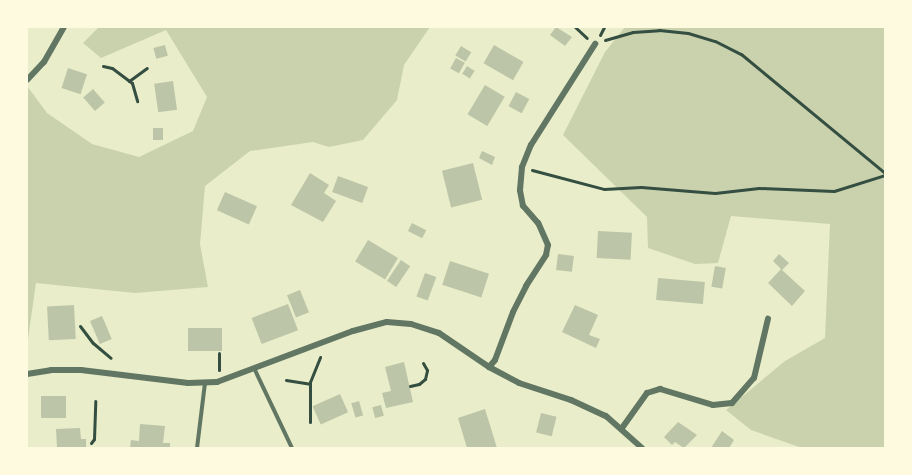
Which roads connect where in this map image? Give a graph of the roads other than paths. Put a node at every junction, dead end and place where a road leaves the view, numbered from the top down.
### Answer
1 (64, 27) edge
2 (595, 44) road end
3 (27, 80) edge
4 (768, 319) dead end
5 (254, 368) junction
6 (489, 368) junction
7 (27, 374) edge
8 (205, 383) junction
9 (622, 428) junction
10 (197, 448) edge
11 (292, 448) edge
12 (642, 448) edge

1 - 3 street
2 - 6 street
4 - 9 street
5 - 6 street
5 - 8 street
5 - 11 lane
6 - 9 street
7 - 8 street
8 - 10 lane
9 - 12 street

